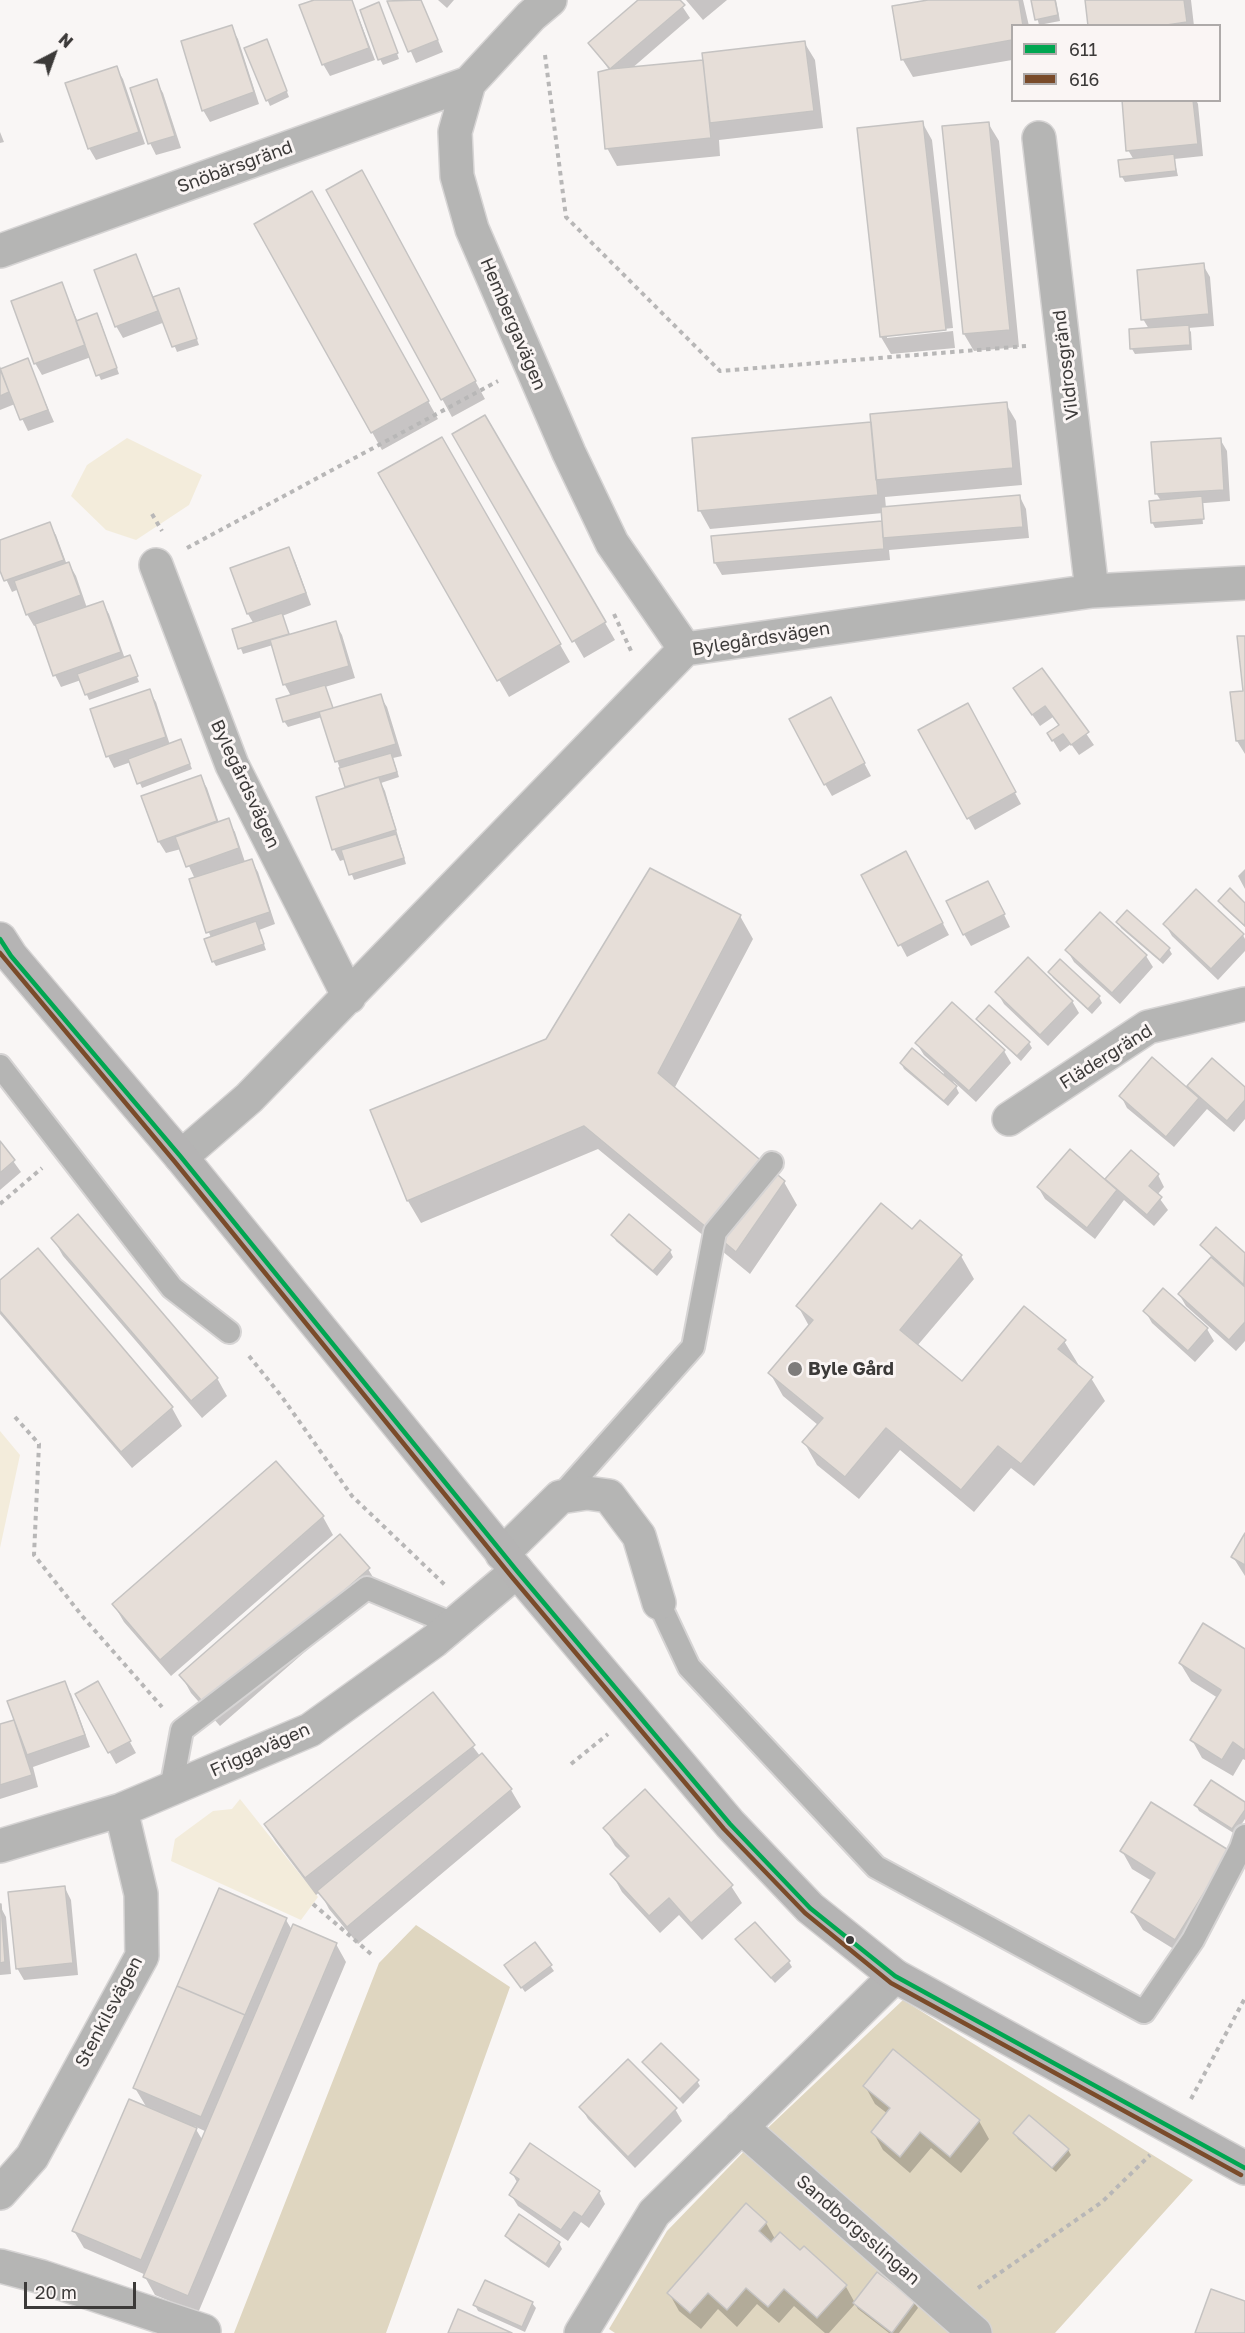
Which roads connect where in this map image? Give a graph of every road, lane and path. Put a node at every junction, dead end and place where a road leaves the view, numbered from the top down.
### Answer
1 (550, 0) edge
2 (544, 51) dead end
3 (469, 83) junction
4 (1039, 138) dead end
5 (0, 251) edge
6 (1063, 342) junction
7 (504, 378) dead end
8 (159, 573) joint
9 (1245, 584) edge
10 (1092, 591) junction
11 (610, 606) dead end
12 (685, 649) junction
13 (636, 660) dead end
14 (0, 939) edge
15 (349, 997) junction
16 (1245, 1004) edge
17 (0, 1066) edge
18 (1010, 1119) dead end
19 (63, 1150) junction
20 (181, 1157) junction
21 (772, 1163) dead end
22 (0, 1204) edge
23 (230, 1332) joint
24 (15, 1418) dead end
25 (560, 1497) junction
26 (510, 1562) junction
27 (659, 1603) joint
28 (462, 1617) junction
29 (182, 1730) junction
30 (608, 1733) dead end
31 (571, 1764) dead end
32 (171, 1789) junction
33 (121, 1809) junction
34 (1245, 1836) edge
35 (0, 1846) edge
36 (313, 1904) dead end
37 (371, 1954) dead end
38 (895, 1976) junction
39 (1245, 1998) edge
40 (741, 2127) junction
41 (1175, 2132) junction
42 (1245, 2168) edge
43 (0, 2193) edge
44 (0, 2266) edge
45 (947, 2309) junction
46 (204, 2331) dead end
47 (581, 2333) edge
48 (975, 2333) edge

1 - 3 street, Hembergavägen
2 - 6 path
3 - 5 street, Snöbärsgränd
3 - 12 street, Hembergavägen
4 - 6 street, Vildrosgränd
6 - 10 street, Vildrosgränd
7 - 8 path
8 - 15 street, Bylegårdsvägen
9 - 10 street, Bylegårdsvägen
10 - 12 street, Bylegårdsvägen
11 - 13 path
12 - 15 street, Bylegårdsvägen
14 - 20 main road
15 - 20 street, Bylegårdsvägen
16 - 18 street, Flädergränd
17 - 19 lane
19 - 22 path
19 - 23 lane
20 - 26 main road
21 - 25 lane
23 - 28 path
24 - 29 path
25 - 26 street, Friggavägen
25 - 27 street
26 - 28 street, Friggavägen
26 - 38 main road
27 - 34 lane
28 - 29 lane
28 - 32 street, Friggavägen
29 - 32 lane
30 - 31 path
32 - 33 street, Friggavägen
33 - 35 street, Friggavägen
33 - 43 street, Stenkilsvägen
36 - 37 path
38 - 40 street
38 - 41 main road
39 - 41 path
40 - 45 street, Sandborgsslingan
40 - 47 street
41 - 42 main road
41 - 45 path
44 - 46 street
45 - 48 street, Sandborgsslingan

